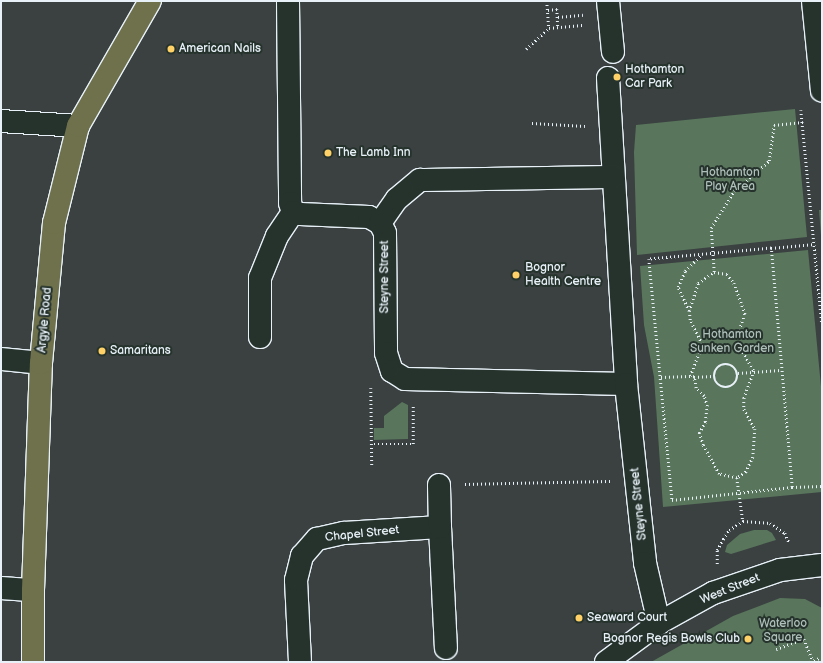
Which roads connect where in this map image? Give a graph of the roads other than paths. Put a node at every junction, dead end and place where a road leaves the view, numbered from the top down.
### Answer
1 (150, 1) edge
2 (288, 1) edge
3 (608, 1) edge
4 (813, 1) edge
5 (613, 52) dead end
6 (608, 78) dead end
7 (822, 91) edge
8 (1, 121) edge
9 (78, 126) junction
10 (613, 177) junction
11 (293, 212) junction
12 (380, 223) junction
13 (260, 337) dead end
14 (1, 359) edge
15 (41, 363) junction
16 (626, 384) junction
17 (439, 485) road end
18 (440, 527) junction
19 (822, 565) edge
20 (1, 588) edge
21 (33, 590) junction
22 (659, 623) junction
23 (446, 648) dead end
24 (33, 662) edge
25 (300, 662) edge
26 (606, 662) edge

1 - 9 main road, Argyle Road
2 - 11 street
3 - 5 street
4 - 7 street
6 - 10 street, Steyne Street
8 - 9 street
9 - 15 main road, Argyle Road
10 - 12 street
10 - 16 street, Steyne Street
11 - 12 street, Steyne Street
11 - 13 street
12 - 16 street, Steyne Street
14 - 15 street
15 - 21 main road, Argyle Road
16 - 22 street, Steyne Street
17 - 18 street
18 - 23 street
18 - 25 street, Chapel Street
19 - 22 street, West Street
20 - 21 street
21 - 24 main road, Argyle Road
22 - 26 street, West Street

